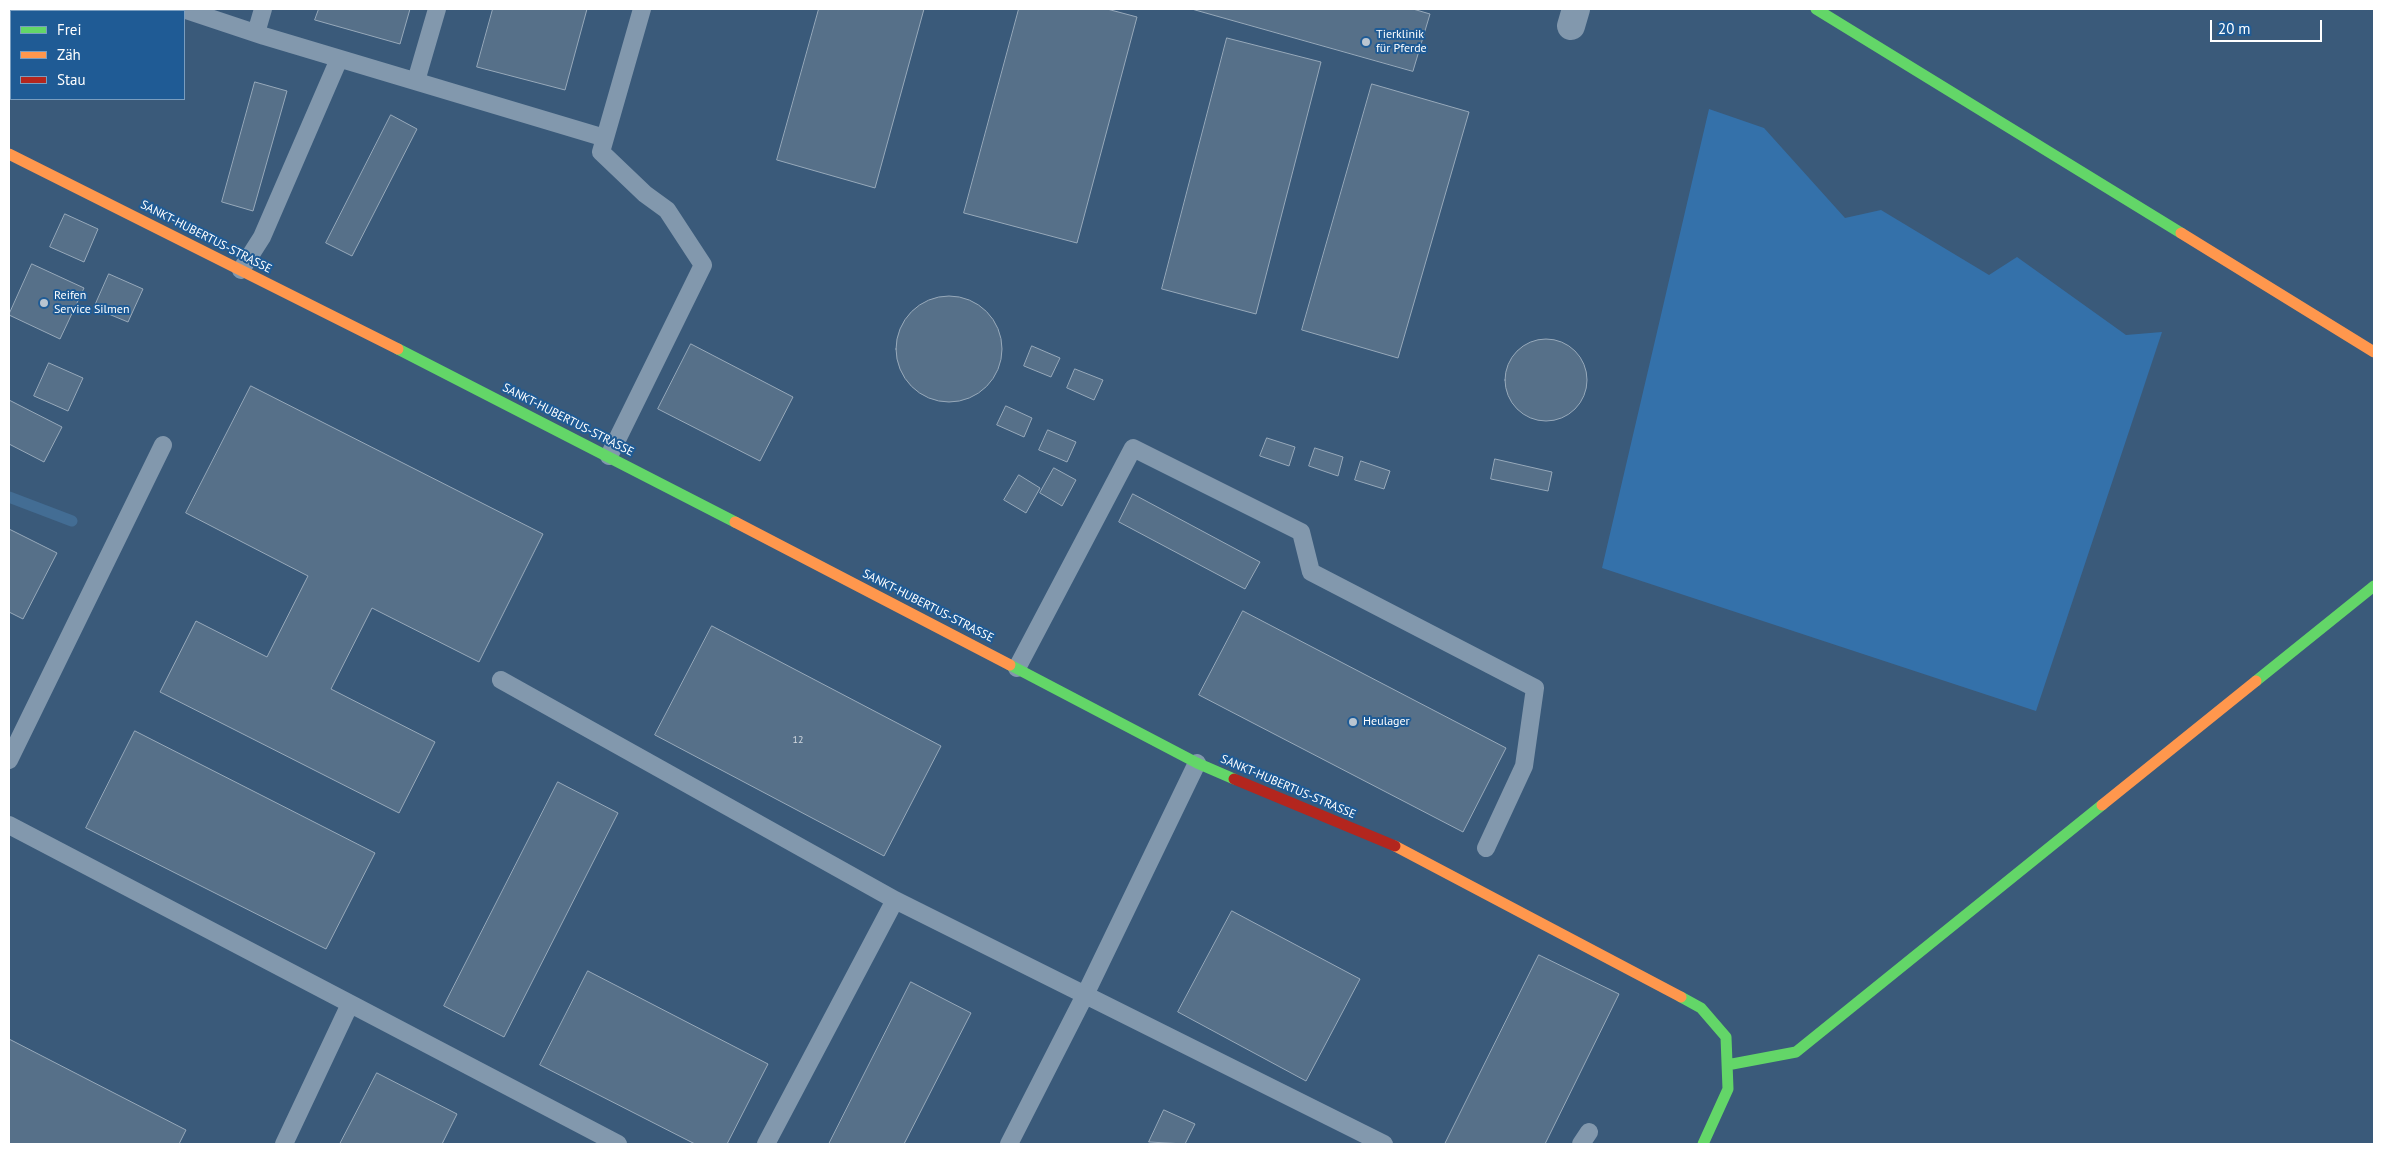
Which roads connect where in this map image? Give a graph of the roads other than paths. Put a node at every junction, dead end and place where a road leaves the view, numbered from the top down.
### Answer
1 (183, 9) edge
2 (263, 9) edge
3 (437, 9) edge
4 (642, 9) edge
5 (1816, 9) edge
6 (256, 33) junction
7 (339, 59) junction
8 (416, 81) junction
9 (605, 138) junction
10 (9, 154) edge
11 (241, 270) junction
12 (2374, 352) edge
13 (164, 445) dead end
14 (609, 456) junction
15 (2374, 586) edge
16 (1017, 668) junction
17 (501, 680) dead end
18 (9, 760) edge
19 (1197, 763) junction
20 (9, 825) edge
21 (1486, 848) dead end
22 (895, 900) junction
23 (1085, 995) junction
24 (350, 1004) junction
25 (1727, 1065) junction
26 (284, 1144) edge
27 (618, 1144) edge
28 (766, 1144) edge
29 (1009, 1144) edge
30 (1384, 1144) edge
31 (1703, 1144) edge

1 - 6 lane
2 - 6 lane
3 - 8 lane
4 - 9 lane
5 - 12 street
6 - 7 lane
7 - 8 lane
7 - 11 lane
8 - 9 lane
9 - 14 lane
10 - 11 street, SANKT-HUBERTUS-STRASSE
11 - 14 street, SANKT-HUBERTUS-STRASSE
13 - 18 lane
14 - 16 street, SANKT-HUBERTUS-STRASSE
15 - 25 street
16 - 19 street, SANKT-HUBERTUS-STRASSE
16 - 21 lane
17 - 22 lane
19 - 23 lane
19 - 25 street, SANKT-HUBERTUS-STRASSE
20 - 24 lane
22 - 23 lane
22 - 28 lane
23 - 29 lane
23 - 30 lane
24 - 26 lane
24 - 27 lane
25 - 31 street, SANKT-HUBERTUS-STRASSE

